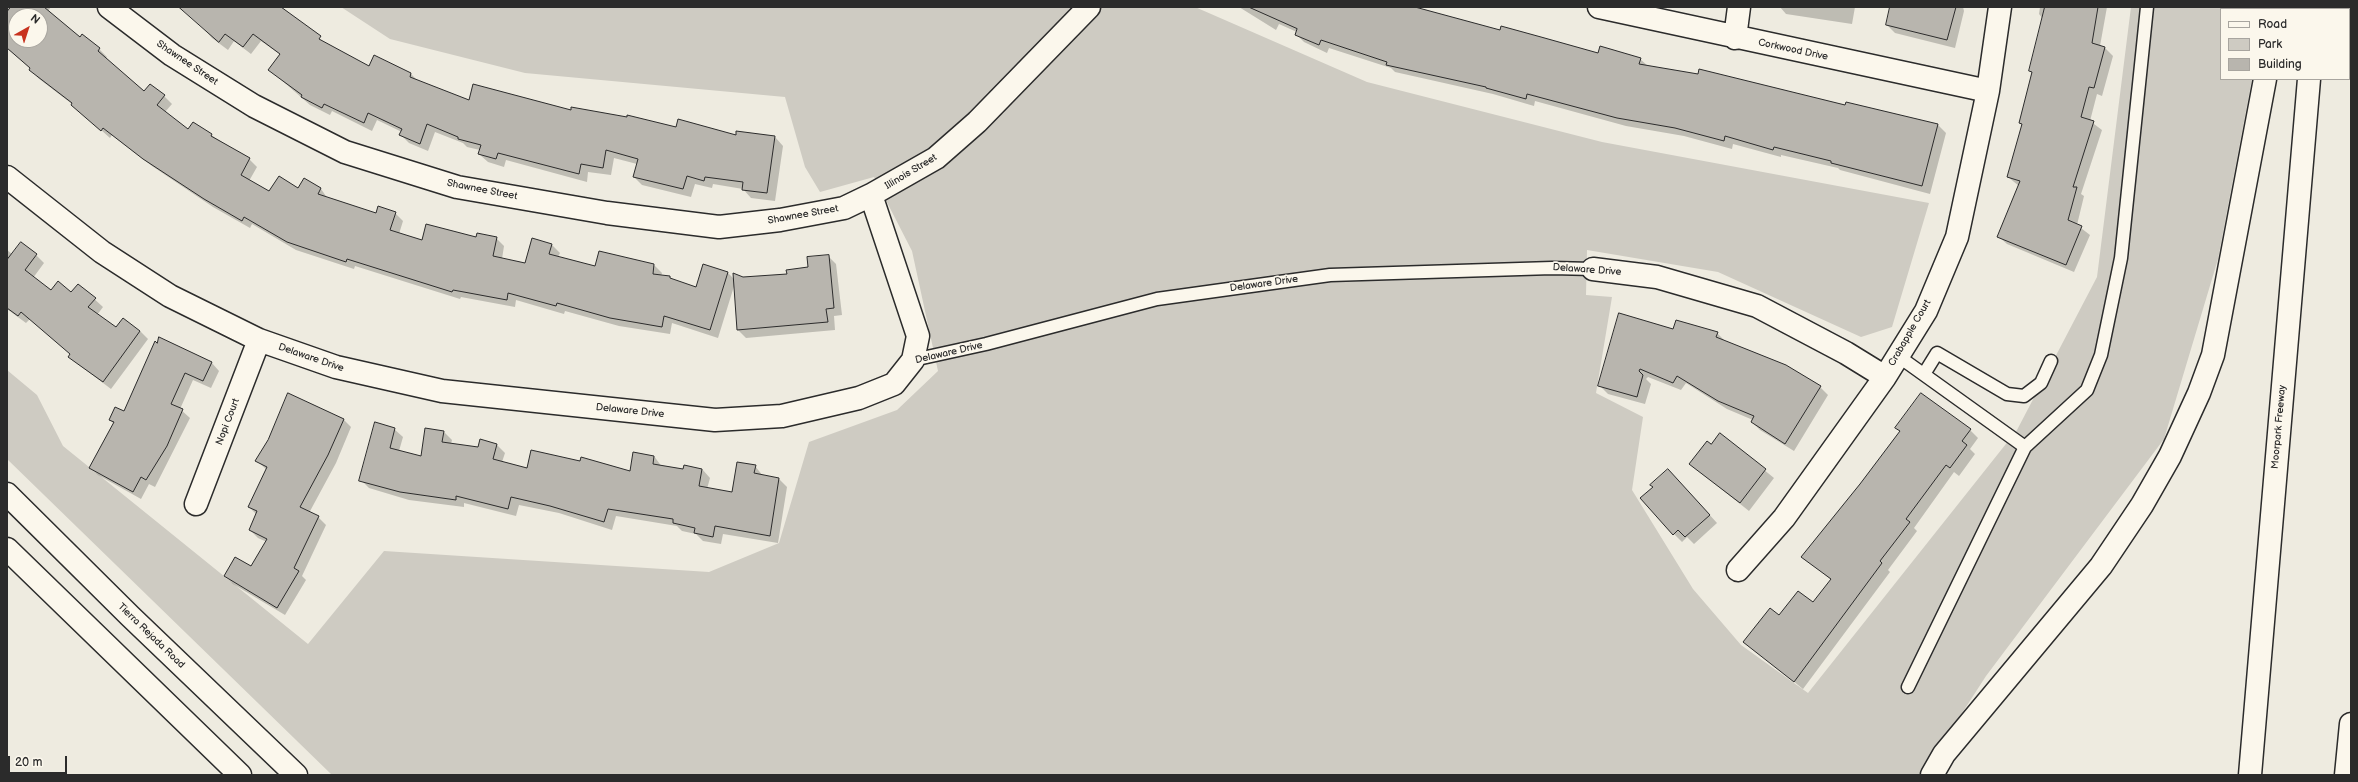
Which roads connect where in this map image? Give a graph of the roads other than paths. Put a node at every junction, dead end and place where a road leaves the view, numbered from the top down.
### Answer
1 (109, 7) edge
2 (1089, 7) edge
3 (1599, 7) edge
4 (1739, 7) edge
5 (2000, 7) edge
6 (2147, 7) edge
7 (1735, 38) junction
8 (2265, 80) edge
9 (2309, 80) edge
10 (1988, 91) junction
11 (7, 177) edge
12 (872, 195) junction
13 (1593, 269) joint
14 (259, 340) junction
15 (1898, 356) junction
16 (913, 360) junction
17 (2051, 360) dead end
18 (1924, 374) junction
19 (1885, 377) junction
20 (2025, 447) junction
21 (7, 494) edge
22 (196, 504) dead end
23 (7, 549) edge
24 (1738, 570) dead end
25 (1908, 687) dead end
26 (2351, 724) edge
27 (240, 775) edge
28 (296, 775) edge
29 (1932, 775) edge
30 (2250, 775) edge
31 (2346, 775) edge

1 - 12 main road, Shawnee Street
2 - 12 main road, Illinois Street
3 - 7 main road, Corkwood Drive
4 - 7 main road
5 - 10 main road, Crabapple Court
6 - 20 lane
7 - 10 main road, Corkwood Drive
8 - 29 main road
9 - 30 main road, Moorpark Freeway
10 - 15 main road, Crabapple Court
11 - 14 main road, Delaware Drive
12 - 16 main road
13 - 16 lane, Delaware Drive
13 - 19 main road, Delaware Drive
14 - 16 main road, Delaware Drive
14 - 22 main road, Nopi Court
15 - 18 lane
15 - 19 main road, Crabapple Court
17 - 18 lane
18 - 20 lane
19 - 24 main road, Crabapple Court
20 - 25 lane
21 - 28 main road, Tierra Rejada Road
23 - 27 main road
26 - 31 main road

